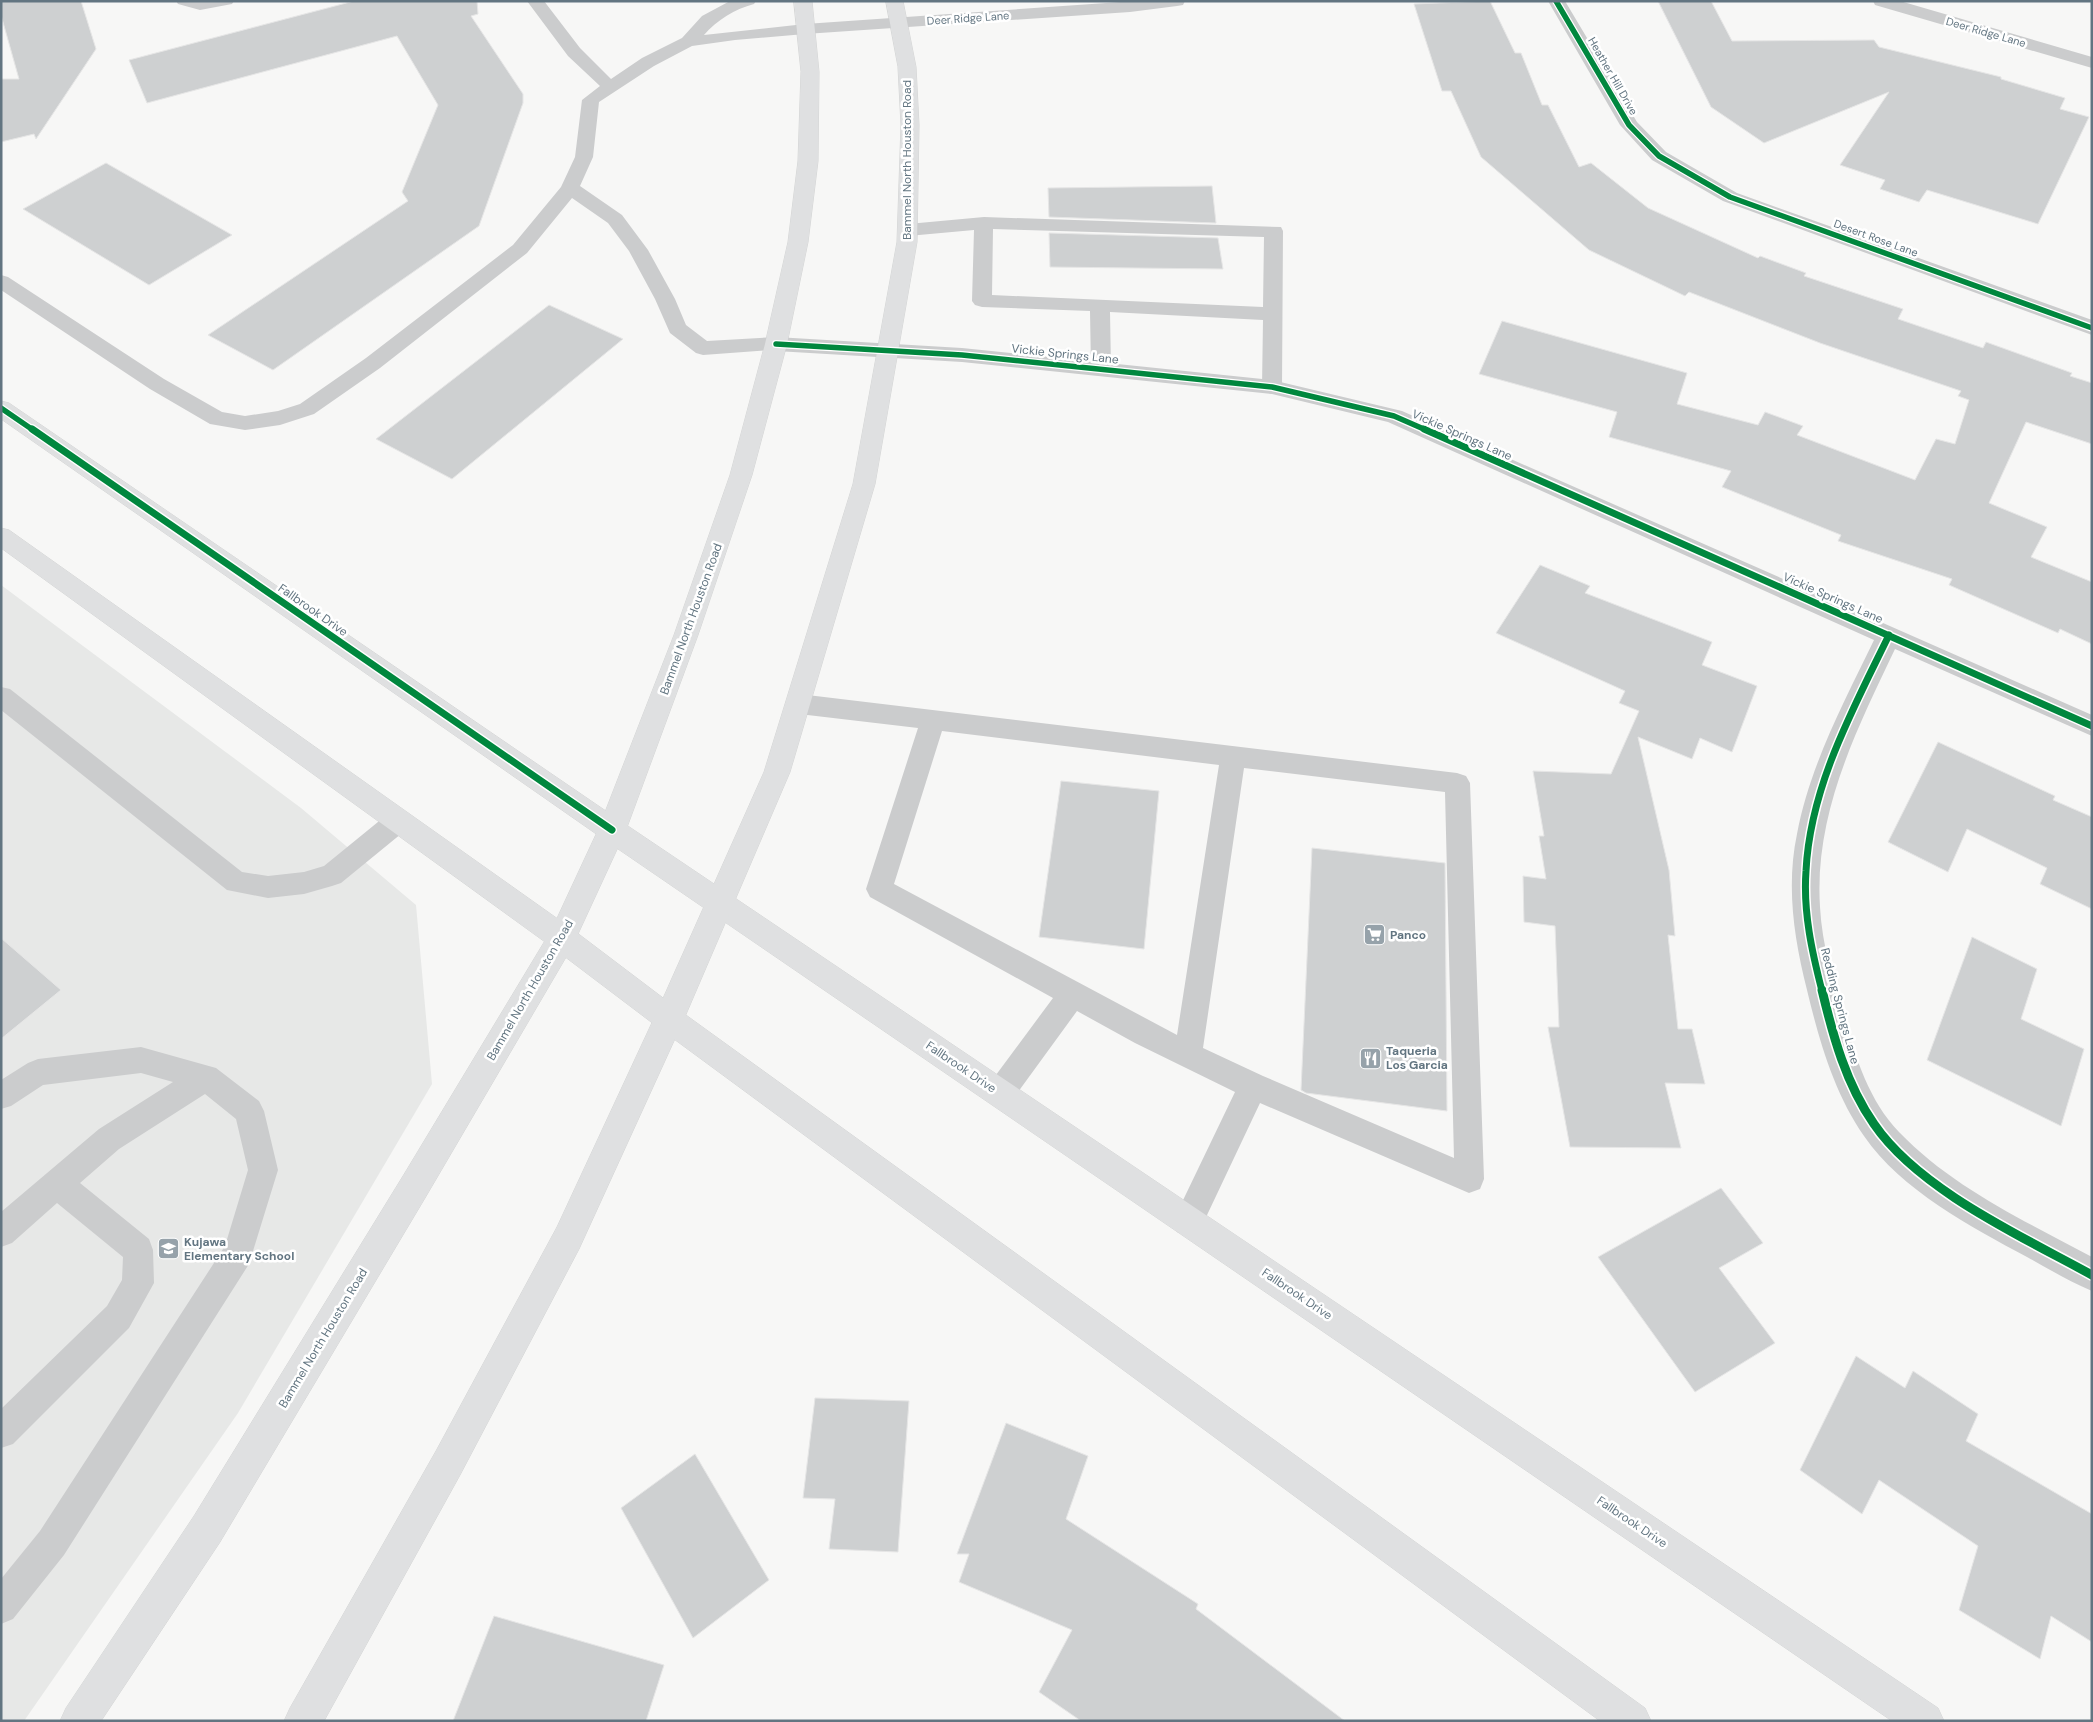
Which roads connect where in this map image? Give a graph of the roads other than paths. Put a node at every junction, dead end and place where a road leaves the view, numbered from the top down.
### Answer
1 (184, 1) edge
2 (226, 1) edge
3 (535, 1) edge
4 (748, 1) edge
5 (803, 1) edge
6 (894, 1) edge
7 (1178, 1) edge
8 (1556, 1) edge
9 (1881, 1) edge
10 (1129, 4) edge
11 (898, 23) junction
12 (806, 29) junction
13 (688, 42) junction
14 (2092, 63) edge
15 (610, 87) junction
16 (1658, 156) joint
17 (570, 188) junction
18 (984, 223) junction
19 (908, 230) junction
20 (1, 281) edge
21 (1100, 305) junction
22 (1273, 314) junction
23 (2092, 328) edge
24 (776, 344) junction
25 (888, 350) junction
26 (1101, 369) junction
27 (1272, 387) junction
28 (1, 408) edge
29 (1, 536) edge
30 (1889, 635) junction
31 (1, 696) edge
32 (799, 704) junction
33 (933, 720) junction
34 (2092, 726) edge
35 (1234, 757) junction
36 (398, 820) junction
37 (612, 830) junction
38 (719, 903) junction
39 (562, 938) junction
40 (1073, 994) junction
41 (669, 1019) junction
42 (1188, 1054) junction
43 (206, 1076) junction
44 (1253, 1086) junction
45 (1000, 1094) junction
46 (1, 1096) edge
47 (57, 1184) junction
48 (1188, 1221) junction
49 (1, 1232) edge
50 (2092, 1275) edge
51 (1, 1432) edge
52 (1, 1607) edge
53 (79, 1721) edge
54 (303, 1721) edge
55 (1632, 1721) edge
56 (1925, 1721) edge

1 - 2 lane
3 - 15 lane
4 - 13 lane
5 - 12 main road, Bammel North Houston Road
6 - 11 main road, Bammel North Houston Road
7 - 10 street, Deer Ridge Lane
8 - 16 street, Heather Hill Drive
9 - 14 street, Deer Ridge Lane
10 - 11 street, Deer Ridge Lane
11 - 12 street, Deer Ridge Lane
11 - 19 main road, Bammel North Houston Road
12 - 13 lane
12 - 24 main road, Bammel North Houston Road
13 - 15 lane
15 - 17 lane
16 - 23 street, Desert Rose Lane
17 - 20 lane
17 - 24 lane
18 - 19 lane
18 - 21 lane
18 - 22 lane
19 - 25 main road, Bammel North Houston Road
21 - 22 lane
21 - 26 lane
22 - 27 lane
24 - 25 street, Vickie Springs Lane
24 - 37 main road, Bammel North Houston Road
25 - 26 street, Vickie Springs Lane
25 - 32 main road, Bammel North Houston Road
26 - 27 street, Vickie Springs Lane
27 - 30 street, Vickie Springs Lane
28 - 37 main road, Fallbrook Drive
29 - 36 main road
30 - 34 street, Vickie Springs Lane
30 - 50 street, Redding Springs Lane
31 - 36 lane
32 - 33 lane
32 - 38 main road, Bammel North Houston Road
33 - 35 lane
33 - 40 lane
35 - 42 lane
35 - 44 lane
36 - 39 main road
37 - 38 main road, Fallbrook Drive
37 - 39 main road, Bammel North Houston Road
38 - 41 main road, Bammel North Houston Road
38 - 45 main road, Fallbrook Drive
39 - 41 main road
39 - 53 main road, Bammel North Houston Road
40 - 42 lane
40 - 45 lane
41 - 54 main road, Bammel North Houston Road
41 - 55 main road
42 - 44 lane
43 - 46 lane
43 - 47 lane
43 - 52 lane
44 - 48 lane
45 - 48 main road, Fallbrook Drive
47 - 49 lane
47 - 51 lane
48 - 56 main road, Fallbrook Drive

